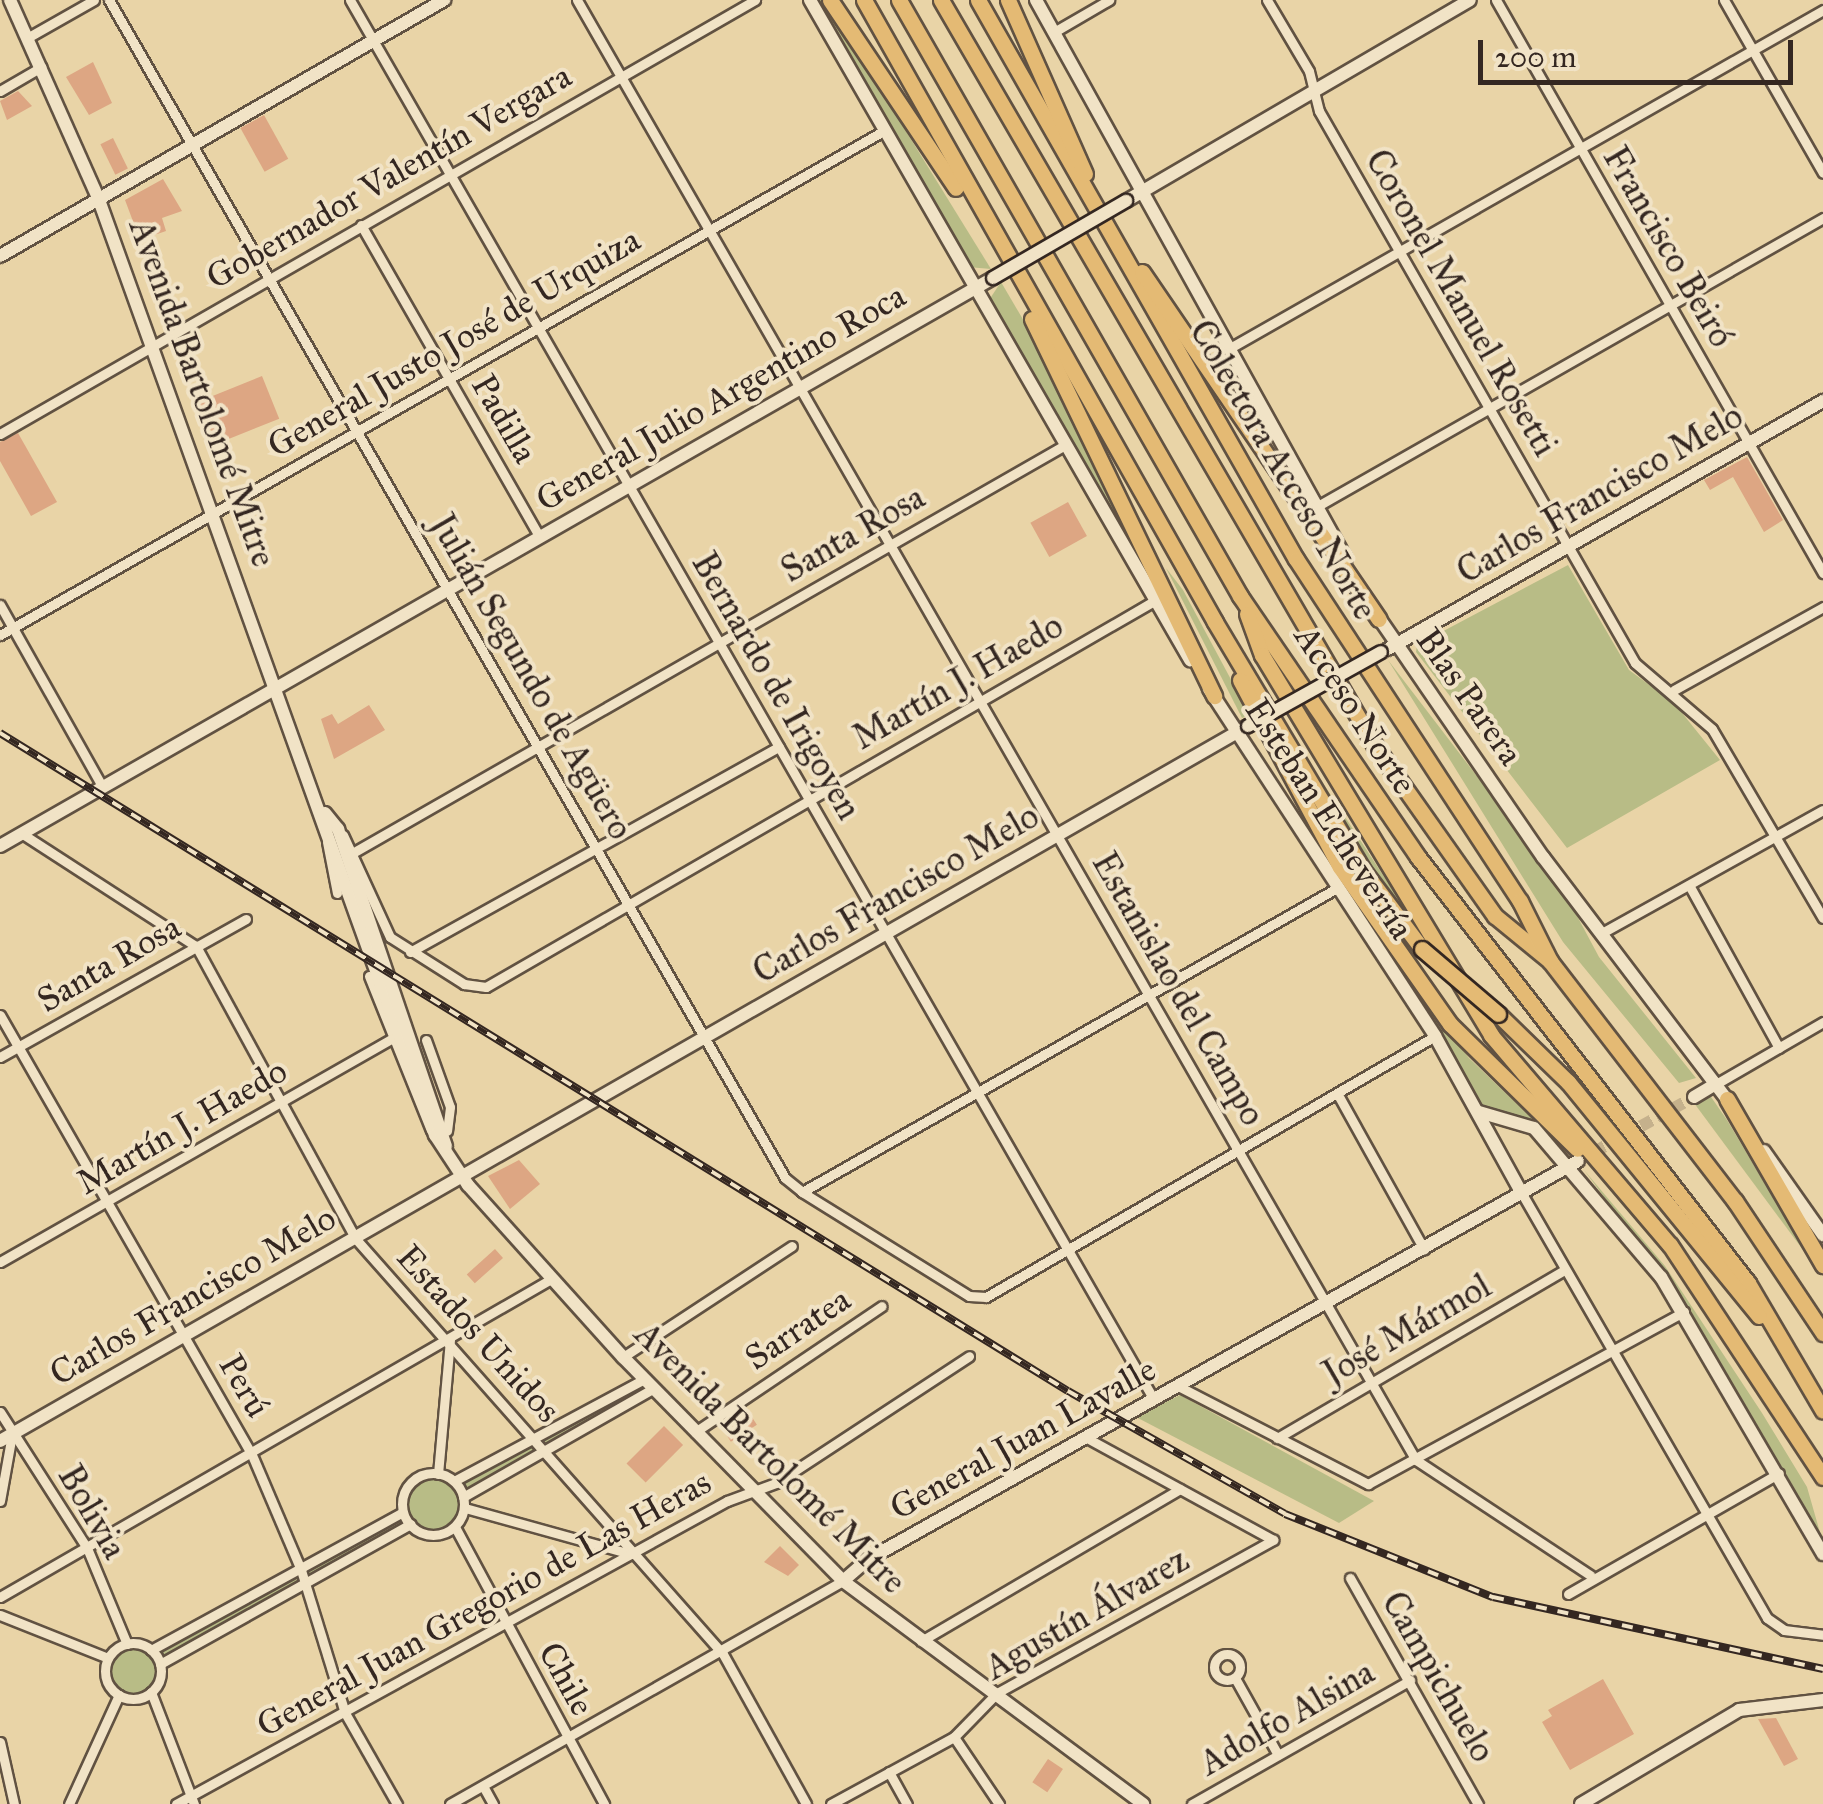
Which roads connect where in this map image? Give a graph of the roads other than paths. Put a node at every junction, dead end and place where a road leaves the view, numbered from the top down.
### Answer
1 (10, 0) edge
2 (94, 0) edge
3 (109, 0) edge
4 (350, 0) edge
5 (444, 0) edge
6 (577, 0) edge
7 (755, 0) edge
8 (810, 0) edge
9 (830, 0) edge
10 (864, 0) edge
11 (899, 0) edge
12 (941, 0) edge
13 (978, 0) edge
14 (1008, 0) edge
15 (1036, 0) edge
16 (1110, 0) edge
17 (1267, 0) edge
18 (1470, 0) edge
19 (1496, 0) edge
20 (1724, 0) edge
21 (1823, 10) edge
22 (1054, 32) junction
23 (28, 38) junction
24 (374, 41) junction
25 (1753, 51) junction
26 (41, 67) junction
27 (621, 76) junction
28 (1314, 90) junction
29 (0, 91) edge
30 (885, 130) junction
31 (1579, 146) junction
32 (192, 147) junction
33 (451, 173) junction
34 (1823, 173) edge
35 (1145, 189) junction
36 (100, 200) junction
37 (1095, 206) junction
38 (1823, 218) edge
39 (361, 225) junction
40 (707, 230) junction
41 (1114, 239) junction
42 (1401, 252) junction
43 (0, 256) edge
44 (1008, 261) junction
45 (272, 276) junction
46 (976, 288) junction
47 (1669, 306) junction
48 (539, 326) junction
49 (152, 345) junction
50 (1230, 348) junction
51 (449, 378) junction
52 (800, 385) junction
53 (1823, 401) edge
54 (1489, 408) junction
55 (359, 430) junction
56 (0, 434) edge
57 (1750, 442) junction
58 (1065, 445) junction
59 (629, 483) junction
60 (1316, 507) junction
61 (213, 512) junction
62 (538, 536) junction
63 (890, 545) junction
64 (1568, 547) junction
65 (1823, 572) edge
66 (448, 587) junction
67 (1240, 596) junction
68 (1154, 601) junction
69 (0, 605) edge
70 (1823, 607) edge
71 (1379, 619) junction
72 (1214, 622) junction
73 (13, 628) junction
74 (0, 635) edge
75 (719, 642) junction
76 (1396, 645) junction
77 (278, 685) junction
78 (1674, 690) junction
79 (1214, 696) junction
80 (980, 701) junction
81 (1241, 730) junction
82 (538, 744) junction
83 (779, 747) junction
84 (101, 784) junction
85 (809, 800) junction
86 (1823, 810) edge
87 (332, 830) junction
88 (21, 834) junction
89 (1058, 836) junction
90 (1776, 838) junction
91 (0, 846) edge
92 (598, 849) junction
93 (356, 851) junction
94 (1689, 885) junction
95 (1337, 888) junction
96 (336, 893) dead end
97 (630, 904) junction
98 (1823, 918) edge
99 (246, 919) dead end
100 (1600, 934) junction
101 (886, 936) junction
102 (196, 946) junction
103 (410, 952) junction
104 (1550, 960) junction
105 (368, 976) dead end
106 (1150, 993) junction
107 (0, 1015) edge
108 (1823, 1022) edge
109 (705, 1036) junction
110 (1435, 1036) junction
111 (392, 1039) junction
112 (426, 1040) dead end
113 (18, 1047) junction
114 (1779, 1048) junction
115 (0, 1057) edge
116 (1716, 1084) junction
117 (976, 1093) junction
118 (1336, 1093) junction
119 (1694, 1097) tunnel mouth
120 (1727, 1099) junction
121 (280, 1102) junction
122 (1478, 1112) junction
123 (441, 1133) junction
124 (1238, 1150) junction
125 (1573, 1163) junction
126 (462, 1176) junction
127 (1610, 1176) junction
128 (802, 1192) junction
129 (1521, 1192) junction
130 (107, 1201) junction
131 (1823, 1234) edge
132 (355, 1238) junction
133 (792, 1246) dead end
134 (1424, 1249) junction
135 (1066, 1251) junction
136 (0, 1262) edge
137 (1823, 1265) edge
138 (1566, 1270) junction
139 (552, 1279) junction
140 (1328, 1301) junction
141 (882, 1306) dead end
142 (1684, 1312) junction
143 (1823, 1334) edge
144 (184, 1335) junction
145 (450, 1339) junction
146 (1787, 1350) junction
147 (1612, 1352) junction
148 (969, 1356) dead end
149 (623, 1357) junction
150 (1373, 1382) junction
151 (648, 1384) junction
152 (1180, 1387) junction
153 (1154, 1400) junction
154 (1823, 1411) edge
155 (0, 1412) edge
156 (696, 1432) junction
157 (6, 1437) edge
158 (1087, 1438) junction
159 (1278, 1438) junction
160 (536, 1439) junction
161 (544, 1449) junction
162 (252, 1455) junction
163 (1416, 1460) junction
164 (1778, 1473) junction
165 (438, 1474) junction
166 (1823, 1476) edge
167 (454, 1481) junction
168 (1180, 1489) junction
169 (754, 1492) junction
170 (0, 1501) edge
171 (464, 1502) junction
172 (403, 1512) junction
173 (1706, 1512) junction
174 (410, 1524) junction
175 (454, 1527) junction
176 (87, 1548) junction
177 (1823, 1554) edge
178 (634, 1555) junction
179 (301, 1570) junction
180 (1590, 1575) junction
181 (1350, 1578) dead end
182 (843, 1581) junction
183 (307, 1587) junction
184 (1568, 1594) dead end
185 (0, 1596) edge
186 (0, 1615) edge
187 (506, 1627) junction
188 (1823, 1635) edge
189 (921, 1641) junction
190 (127, 1644) junction
191 (151, 1650) junction
192 (723, 1654) junction
193 (108, 1658) junction
194 (160, 1664) junction
195 (1235, 1678) dead end
196 (1410, 1680) junction
197 (151, 1692) junction
198 (997, 1693) junction
199 (119, 1695) junction
200 (1823, 1700) edge
201 (345, 1713) junction
202 (954, 1737) junction
203 (568, 1739) junction
204 (0, 1742) edge
205 (1278, 1755) junction
206 (890, 1772) junction
207 (482, 1786) junction
208 (192, 1800) edge
209 (14, 1804) edge
210 (69, 1804) edge
211 (176, 1804) edge
212 (397, 1804) edge
213 (450, 1804) edge
214 (492, 1804) edge
215 (604, 1804) edge
216 (806, 1804) edge
217 (832, 1804) edge
218 (908, 1804) edge
219 (1000, 1804) edge
220 (1144, 1804) edge
221 (1192, 1804) edge
222 (1478, 1804) edge
223 (1581, 1804) edge

1 - 23 street, Avenida Bartolomé Mitre
2 - 23 street
3 - 32 street, Julián Segundo de Agüero
4 - 24 street, Bernardo de Irigoyen
5 - 24 street
6 - 27 street, Estanislao del Campo
7 - 27 street, Gobernador Valentín Vergara
8 - 30 street, Esteban Echeverría
9 - 44 highway
10 - 44 highway
11 - 67 highway, Acceso Norte
12 - 104 highway, Acceso Norte
13 - 37 highway, Colectora Acceso Norte
14 - 37 highway
15 - 22 street, Blas Parera
16 - 22 street
17 - 28 street, Coronel Manuel Rosetti
18 - 28 street, General Julio Argentino Roca
19 - 31 street, Francisco Beiró
20 - 25 street
21 - 25 street
22 - 35 street, Blas Parera
23 - 26 street, Avenida Bartolomé Mitre
24 - 32 street
24 - 33 street, Bernardo de Irigoyen
25 - 31 street
25 - 34 street
26 - 29 street
26 - 36 street, Avenida Bartolomé Mitre
27 - 33 street, Gobernador Valentín Vergara
27 - 40 street, Estanislao del Campo
28 - 35 street, General Julio Argentino Roca
28 - 42 street, Coronel Manuel Rosetti
30 - 40 street, General Justo José de Urquiza
30 - 46 street, Esteban Echeverría
31 - 42 street
31 - 47 street, Francisco Beiró
32 - 36 street
32 - 45 street, Julián Segundo de Agüero
33 - 39 street, Gobernador Valentín Vergara
33 - 48 street, Bernardo de Irigoyen
35 - 46 street, General Julio Argentino Roca, bridge
35 - 50 street, Blas Parera
36 - 43 street
36 - 49 street, Avenida Bartolomé Mitre
37 - 41 highway, Colectora Acceso Norte
38 - 47 street
39 - 45 street, Gobernador Valentín Vergara
39 - 51 street, Padilla
40 - 48 street, General Justo José de Urquiza
40 - 52 street, Estanislao del Campo
41 - 71 highway
41 - 104 highway, Colectora Acceso Norte
42 - 50 street
42 - 54 street, Coronel Manuel Rosetti
44 - 72 highway
44 - 79 highway
45 - 49 street, Gobernador Valentín Vergara
45 - 55 street, Julián Segundo de Agüero
46 - 52 street, General Julio Argentino Roca
46 - 58 street, Esteban Echeverría
47 - 54 street
47 - 57 street, Francisco Beiró
48 - 51 street, General Justo José de Urquiza
48 - 59 street, Bernardo de Irigoyen
49 - 56 street, Gobernador Valentín Vergara
49 - 61 street, Avenida Bartolomé Mitre
50 - 60 street, Blas Parera
51 - 55 street, General Justo José de Urquiza
51 - 62 street, Padilla
52 - 59 street, General Julio Argentino Roca
52 - 63 street, Estanislao del Campo
53 - 57 street, Carlos Francisco Melo
54 - 60 street
54 - 64 street, Coronel Manuel Rosetti
55 - 61 street, General Justo José de Urquiza
55 - 66 street, Julián Segundo de Agüero
57 - 64 street, Carlos Francisco Melo
57 - 65 street, Francisco Beiró
58 - 63 street, Santa Rosa
58 - 68 street, Esteban Echeverría
59 - 62 street, General Julio Argentino Roca
59 - 75 street, Bernardo de Irigoyen
60 - 71 street, Blas Parera
61 - 73 street, General Justo José de Urquiza
61 - 77 street, Avenida Bartolomé Mitre
62 - 66 street, General Julio Argentino Roca
63 - 75 street, Santa Rosa
63 - 80 street, Estanislao del Campo
64 - 76 street, Carlos Francisco Melo
64 - 78 street, Coronel Manuel Rosetti
66 - 77 street, General Julio Argentino Roca
66 - 82 street, Julián Segundo de Agüero
67 - 127 highway
67 - 146 highway, Acceso Norte
68 - 79 street, Esteban Echeverría
68 - 80 street, Martín J. Haedo
69 - 73 street
70 - 78 street
71 - 76 street, Blas Parera
72 - 127 highway
72 - 146 highway, bridge
73 - 74 street, General Justo José de Urquiza
73 - 84 street
75 - 82 street, Santa Rosa
75 - 83 street, Bernardo de Irigoyen
76 - 81 street, Carlos Francisco Melo, bridge
76 - 100 street, Blas Parera
77 - 84 street, General Julio Argentino Roca
77 - 87 street, Avenida Bartolomé Mitre
78 - 90 street, Coronel Manuel Rosetti
79 - 81 street, Esteban Echeverría
80 - 85 street, Martín J. Haedo
80 - 89 street, Estanislao del Campo
81 - 89 street, Carlos Francisco Melo
81 - 95 street, Esteban Echeverría
82 - 92 street, Julián Segundo de Agüero
82 - 93 street, Santa Rosa
83 - 85 street, Bernardo de Irigoyen
83 - 92 street
84 - 88 street, General Julio Argentino Roca
85 - 97 street, Martín J. Haedo
85 - 101 street, Bernardo de Irigoyen
86 - 90 street
87 - 93 street
87 - 96 street
87 - 123 street, Avenida Bartolomé Mitre
88 - 91 street, General Julio Argentino Roca
88 - 102 street, Estados Unidos
89 - 101 street, Carlos Francisco Melo
89 - 106 street, Estanislao del Campo
90 - 94 street
90 - 98 street, Coronel Manuel Rosetti
92 - 97 street, Julián Segundo de Agüero
92 - 103 street
93 - 103 street
94 - 100 street
94 - 114 street
95 - 106 street
95 - 110 street, Esteban Echeverría
97 - 103 street, Martín J. Haedo
97 - 109 street, Julián Segundo de Agüero
99 - 102 street, Santa Rosa
100 - 116 street, Blas Parera
101 - 109 street, Carlos Francisco Melo
101 - 117 street, Bernardo de Irigoyen
102 - 113 street, Santa Rosa
102 - 121 street, Estados Unidos
104 - 143 highway, Acceso Norte
105 - 111 street
106 - 117 street
106 - 124 street, Estanislao del Campo
107 - 113 street, Perú
108 - 114 street
109 - 126 street, Carlos Francisco Melo
109 - 128 street, Julián Segundo de Agüero
110 - 118 street
110 - 122 street, Esteban Echeverría
111 - 121 street, Martín J. Haedo
111 - 123 street
112 - 123 street
113 - 115 street, Santa Rosa
113 - 130 street, Perú
114 - 116 street
116 - 119 street
116 - 120 street, Blas Parera
117 - 128 street
117 - 135 street, Bernardo de Irigoyen
118 - 124 street
118 - 134 street
120 - 131 street, Blas Parera
120 - 137 highway
121 - 130 street, Martín J. Haedo
121 - 132 street, Estados Unidos
122 - 125 street
122 - 129 street, Esteban Echeverría
123 - 126 street, Avenida Bartolomé Mitre
124 - 135 street
124 - 140 street, Estanislao del Campo
125 - 129 street, General Juan Lavalle
125 - 142 street
126 - 132 street, Carlos Francisco Melo
126 - 139 street, Avenida Bartolomé Mitre
127 - 166 highway
128 - 135 street, Julián Segundo de Agüero
129 - 134 street, General Juan Lavalle
129 - 138 street, Esteban Echeverría
130 - 136 street, Martín J. Haedo
130 - 144 street, Perú
132 - 144 street, Carlos Francisco Melo
132 - 145 street, Estados Unidos
133 - 149 street
134 - 140 street, General Juan Lavalle
135 - 153 street, Bernardo de Irigoyen
138 - 147 street, Esteban Echeverría
138 - 150 street, José Mármol
139 - 145 street
139 - 149 street, Avenida Bartolomé Mitre
140 - 150 street, Estanislao del Campo
140 - 152 street, General Juan Lavalle
141 - 156 street, Sarratea
142 - 147 street
142 - 164 street
144 - 157 street, Carlos Francisco Melo
144 - 162 street, Perú
145 - 160 street, Estados Unidos
145 - 162 street
145 - 165 street
146 - 154 highway, Acceso Norte
147 - 163 street
147 - 173 street, Esteban Echeverría
148 - 169 street, General Juan Gregorio de Las Heras
149 - 151 street, Avenida Bartolomé Mitre
150 - 159 street, José Mármol
150 - 163 street, Estanislao del Campo
151 - 156 street, Avenida Bartolomé Mitre
151 - 160 street
151 - 161 street
152 - 153 street, General Juan Lavalle
152 - 159 street
153 - 158 street, General Juan Lavalle
155 - 157 street, Bolivia
156 - 169 street, Avenida Bartolomé Mitre
157 - 170 street
157 - 176 street, Bolivia
158 - 168 street
158 - 182 street, General Juan Lavalle
159 - 163 street
160 - 161 street, Estados Unidos
160 - 167 street
161 - 171 street
161 - 178 street, Estados Unidos
162 - 176 street
162 - 179 street, Perú
163 - 180 street, Estanislao del Campo
164 - 173 street
164 - 177 street
165 - 167 street
165 - 172 street
167 - 171 street
168 - 189 street
168 - 198 street, Agustín Álvarez
169 - 178 street, General Juan Gregorio de Las Heras
169 - 182 street, Avenida Bartolomé Mitre
171 - 175 street
171 - 178 street
172 - 174 street
172 - 179 street
173 - 180 street
173 - 188 street, Esteban Echeverría
174 - 175 street
174 - 183 street
175 - 187 street, Chile
176 - 185 street
176 - 190 street, Bolivia
178 - 187 street, General Juan Gregorio de Las Heras
178 - 192 street, Estados Unidos
179 - 183 street, Perú
179 - 191 street
180 - 184 street
181 - 196 street, Campichuelo
182 - 189 street, Avenida Bartolomé Mitre
182 - 192 street, General Juan Lavalle
183 - 194 street
183 - 201 street, Perú
186 - 193 street
187 - 201 street, General Juan Gregorio de Las Heras
187 - 203 street, Chile
189 - 198 street, Avenida Bartolomé Mitre
190 - 191 street
190 - 193 street
191 - 194 street
192 - 203 street, General Juan Lavalle
192 - 216 street, Estados Unidos
193 - 199 street
194 - 197 street
195 - 205 street
196 - 205 street, Adolfo Alsina
196 - 222 street, Campichuelo
197 - 199 street
197 - 208 street
198 - 202 street, Agustín Álvarez
198 - 220 street, Avenida Bartolomé Mitre
199 - 210 street
200 - 223 street
201 - 208 street, General Juan Gregorio de Las Heras
201 - 212 street, Perú
202 - 206 street, Agustín Álvarez
202 - 219 street
203 - 207 street, General Juan Lavalle
203 - 215 street, Chile
204 - 209 street
205 - 221 street, Adolfo Alsina
206 - 217 street, Agustín Álvarez
206 - 218 street
207 - 213 street, General Juan Lavalle
207 - 214 street
208 - 211 street, General Juan Gregorio de Las Heras

